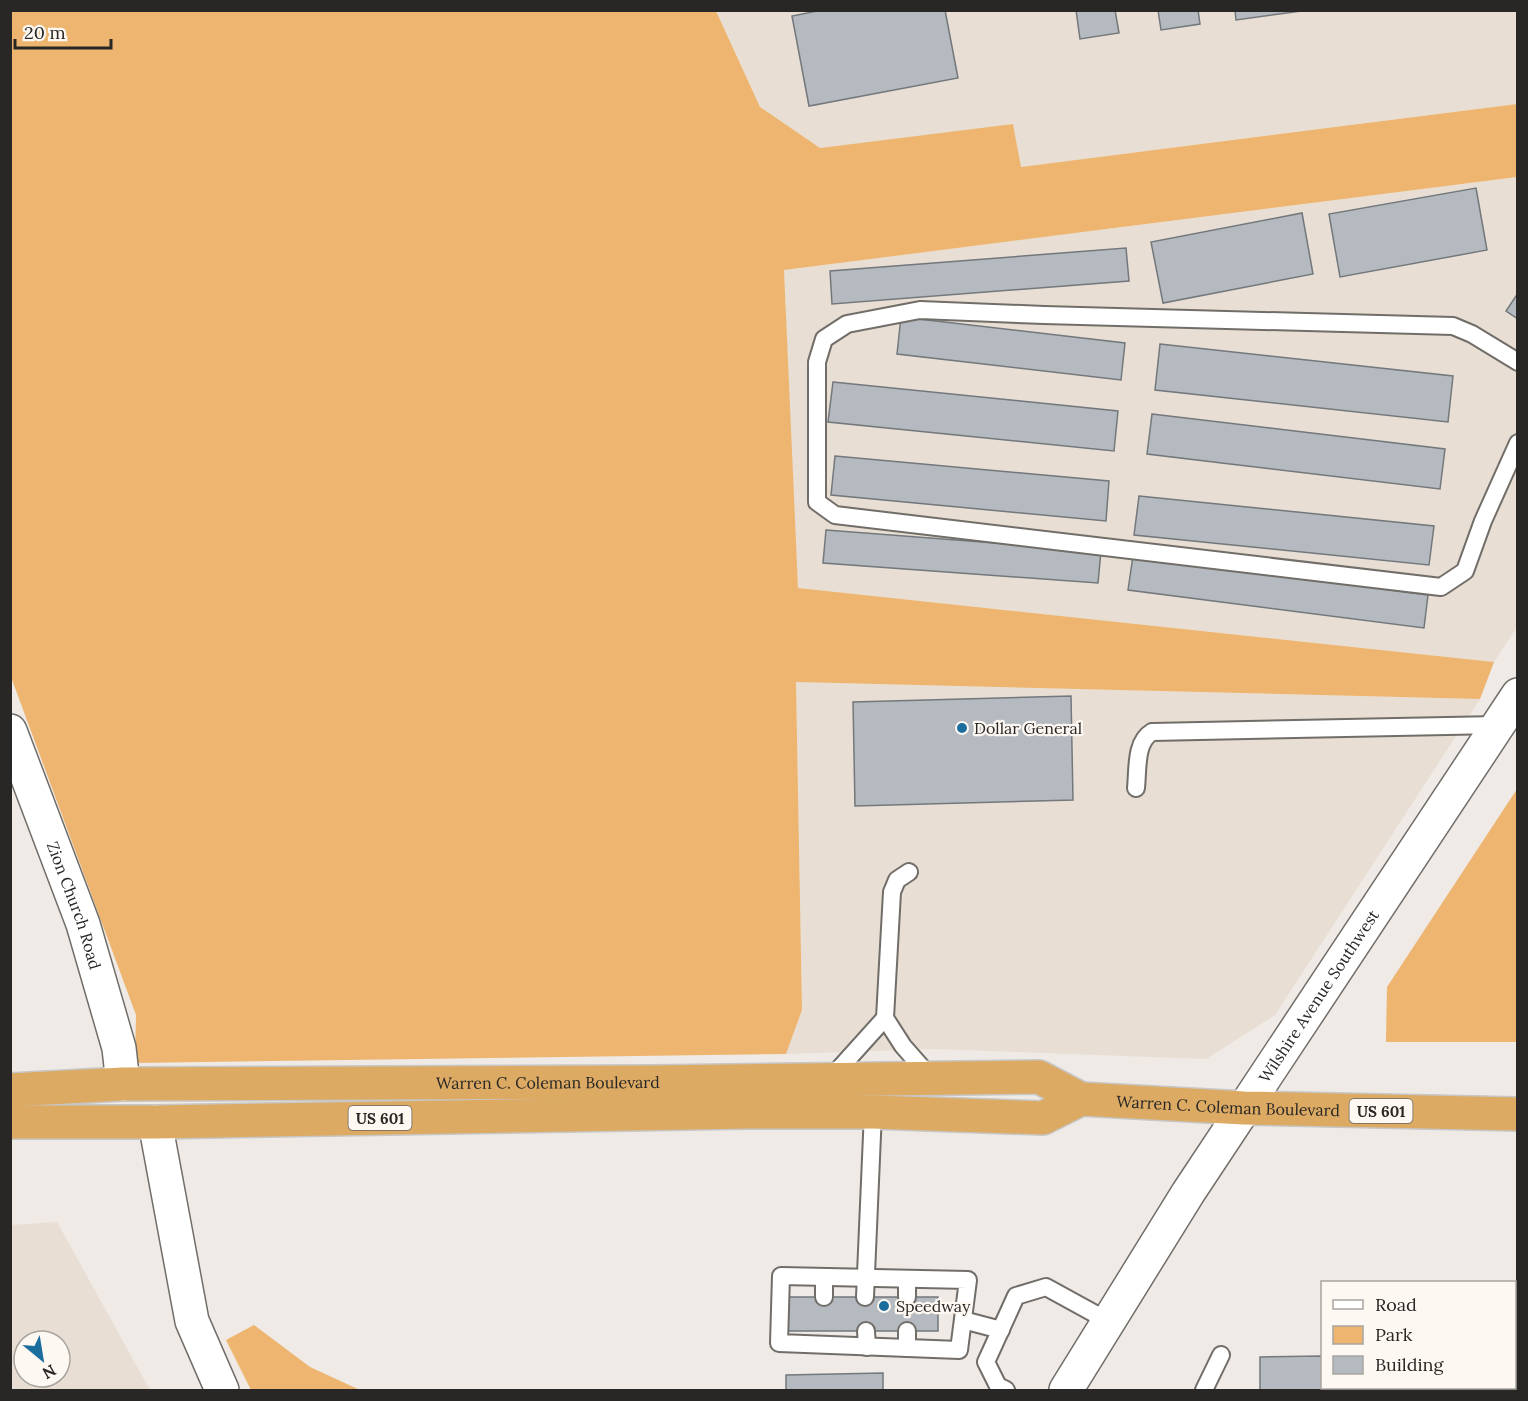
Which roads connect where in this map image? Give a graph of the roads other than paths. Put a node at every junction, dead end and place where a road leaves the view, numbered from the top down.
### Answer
1 (1518, 362) edge
2 (1518, 443) edge
3 (1518, 695) edge
4 (1498, 726) junction
5 (10, 731) edge
6 (1136, 788) dead end
7 (909, 872) dead end
8 (885, 1018) junction
9 (830, 1079) junction
10 (933, 1080) junction
11 (123, 1084) junction
12 (10, 1090) edge
13 (1082, 1099) junction
14 (1244, 1108) junction
15 (873, 1112) junction
16 (1518, 1114) edge
17 (10, 1122) edge
18 (155, 1122) junction
19 (824, 1277) junction
20 (865, 1278) junction
21 (907, 1279) junction
22 (824, 1297) dead end
23 (864, 1297) dead end
24 (907, 1297) dead end
25 (963, 1320) junction
26 (1108, 1321) junction
27 (1000, 1330) junction
28 (908, 1331) dead end
29 (907, 1348) junction
30 (1221, 1355) dead end
31 (1076, 1387) edge
32 (222, 1390) edge
33 (1006, 1390) edge
34 (1204, 1390) edge

1 - 2 lane
3 - 4 street, Wilshire Avenue Southwest
4 - 6 lane
4 - 14 street, Wilshire Avenue Southwest
5 - 11 street, Zion Church Road
7 - 8 lane
8 - 9 lane
8 - 10 lane
9 - 10 highway, Warren C. Coleman Boulevard / US 601
9 - 11 highway, Warren C. Coleman Boulevard / US 601
10 - 13 highway, Warren C. Coleman Boulevard / US 601
11 - 12 highway, Warren C. Coleman Boulevard / US 601
13 - 14 highway, Warren C. Coleman Boulevard / US 601
13 - 15 highway, Warren C. Coleman Boulevard / US 601
14 - 16 highway, Warren C. Coleman Boulevard / US 601
14 - 26 street, Wilshire Avenue Southwest
15 - 18 highway, Warren C. Coleman Boulevard / US 601
15 - 20 lane
17 - 18 highway, Warren C. Coleman Boulevard / US 601
18 - 32 street
19 - 20 lane
19 - 22 lane
19 - 29 lane
20 - 21 lane
20 - 23 lane
21 - 24 lane
21 - 25 lane
25 - 27 lane
25 - 29 lane
26 - 27 lane
26 - 31 street, Wilshire Avenue Southwest
27 - 33 lane
28 - 29 lane
30 - 34 lane

